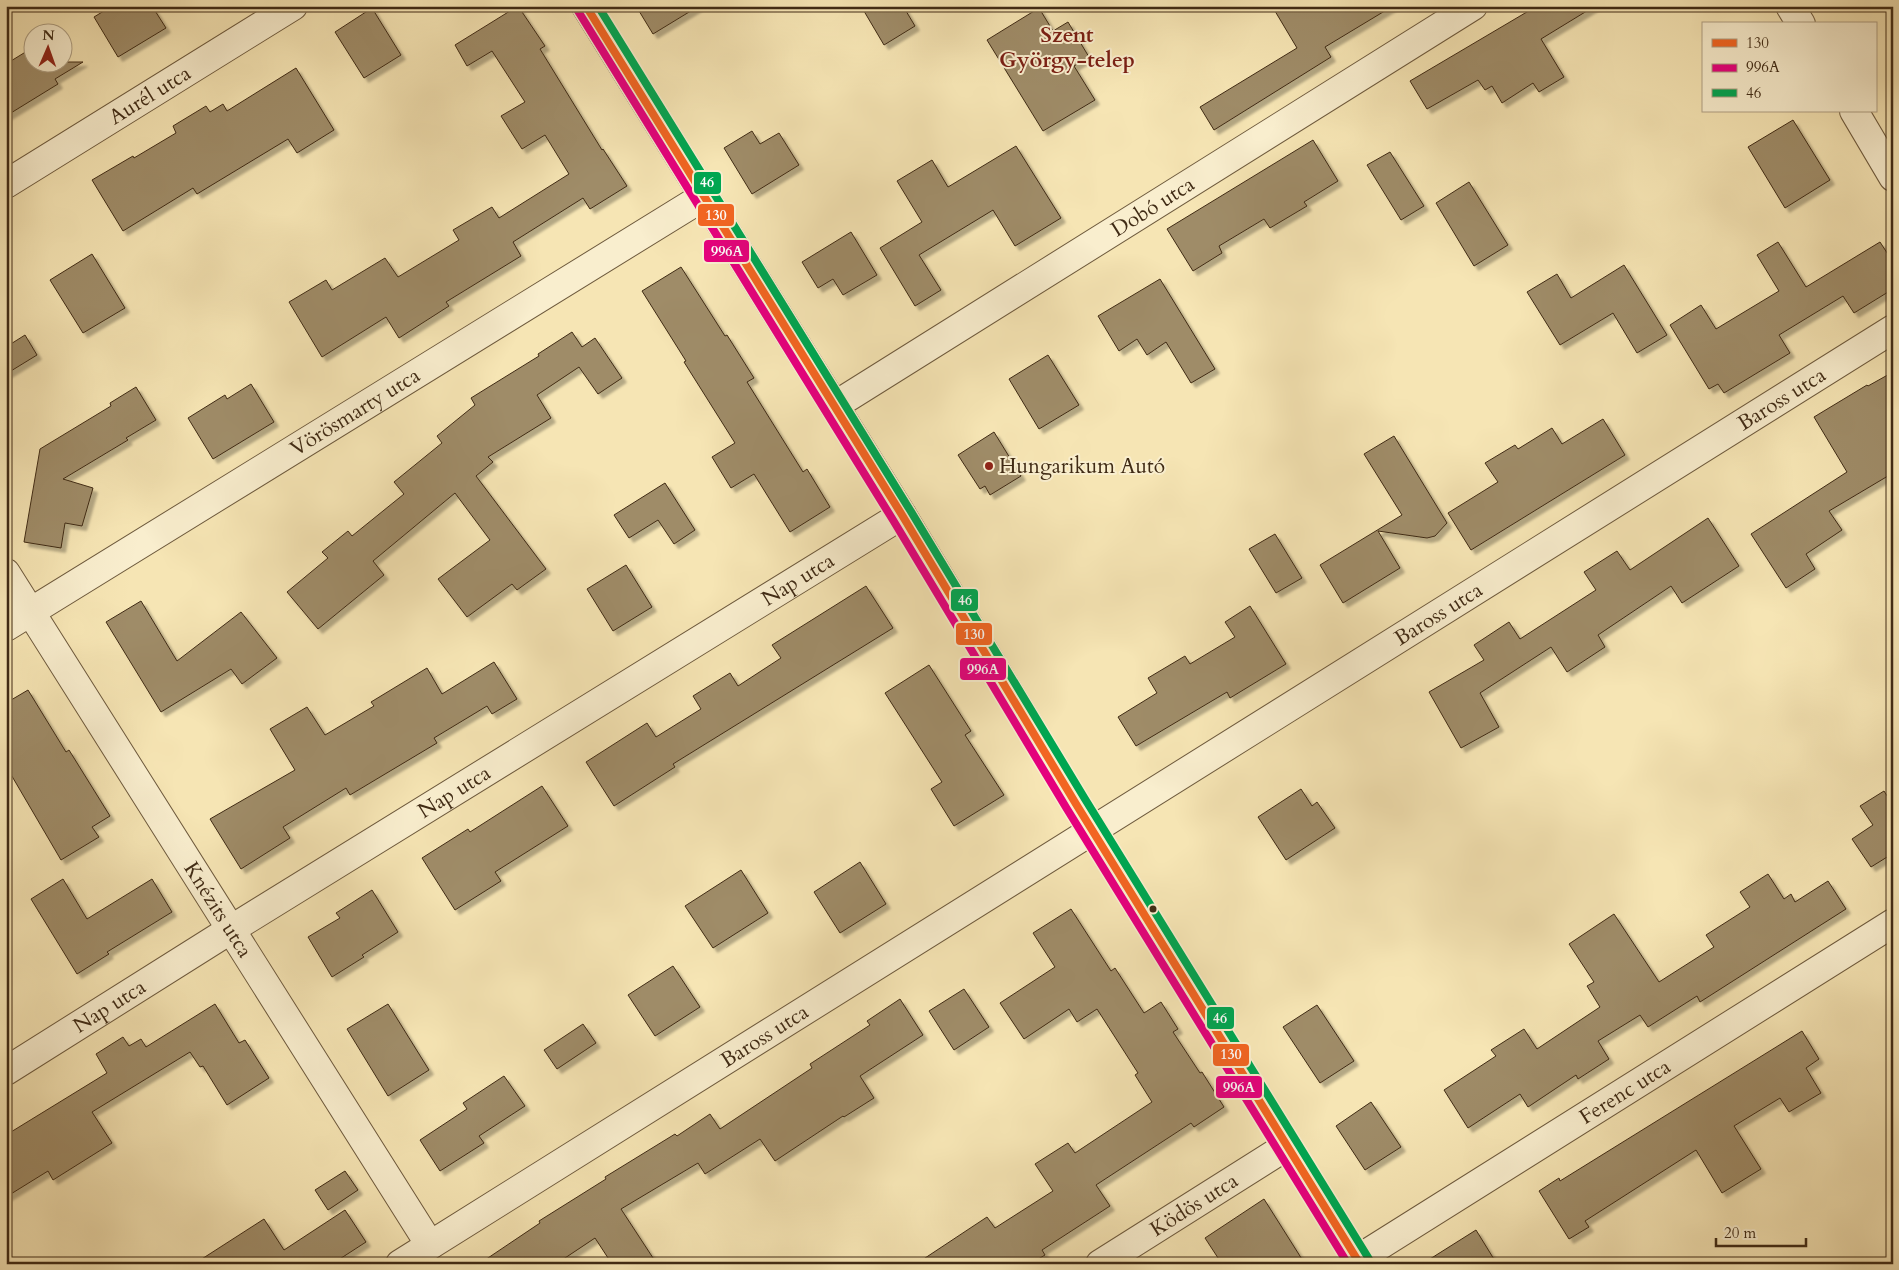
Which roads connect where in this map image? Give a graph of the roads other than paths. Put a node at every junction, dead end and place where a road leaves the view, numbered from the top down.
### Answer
1 (293, 6) edge
2 (586, 6) edge
3 (1473, 6) edge
4 (1790, 6) edge
5 (1800, 22) edge
6 (1855, 112) edge
7 (1893, 176) edge
8 (6, 184) edge
9 (703, 197) junction
10 (1893, 330) edge
11 (834, 406) junction
12 (902, 515) junction
13 (6, 573) edge
14 (30, 612) junction
15 (6, 627) edge
16 (1093, 830) junction
17 (1893, 923) edge
18 (230, 930) junction
19 (6, 1071) edge
20 (1288, 1146) junction
21 (430, 1245) junction
22 (1359, 1262) edge
23 (400, 1264) edge
24 (1100, 1264) edge

1 - 8 street, Aurél utca
2 - 9 street
3 - 11 street, Dobó utca
4 - 5 street
6 - 7 street
9 - 11 street
9 - 14 street, Vörösmarty utca
10 - 16 street, Baross utca
11 - 12 street
12 - 16 street
12 - 18 street, Nap utca
13 - 14 street, Knézits utca
14 - 15 street, Vörösmarty utca
14 - 18 street, Knézits utca
16 - 20 street
16 - 21 street, Baross utca
17 - 22 street, Ferenc utca
18 - 19 street, Nap utca
18 - 21 street, Knézits utca
20 - 22 street
20 - 24 street, Ködös utca
21 - 23 street, Baross utca

